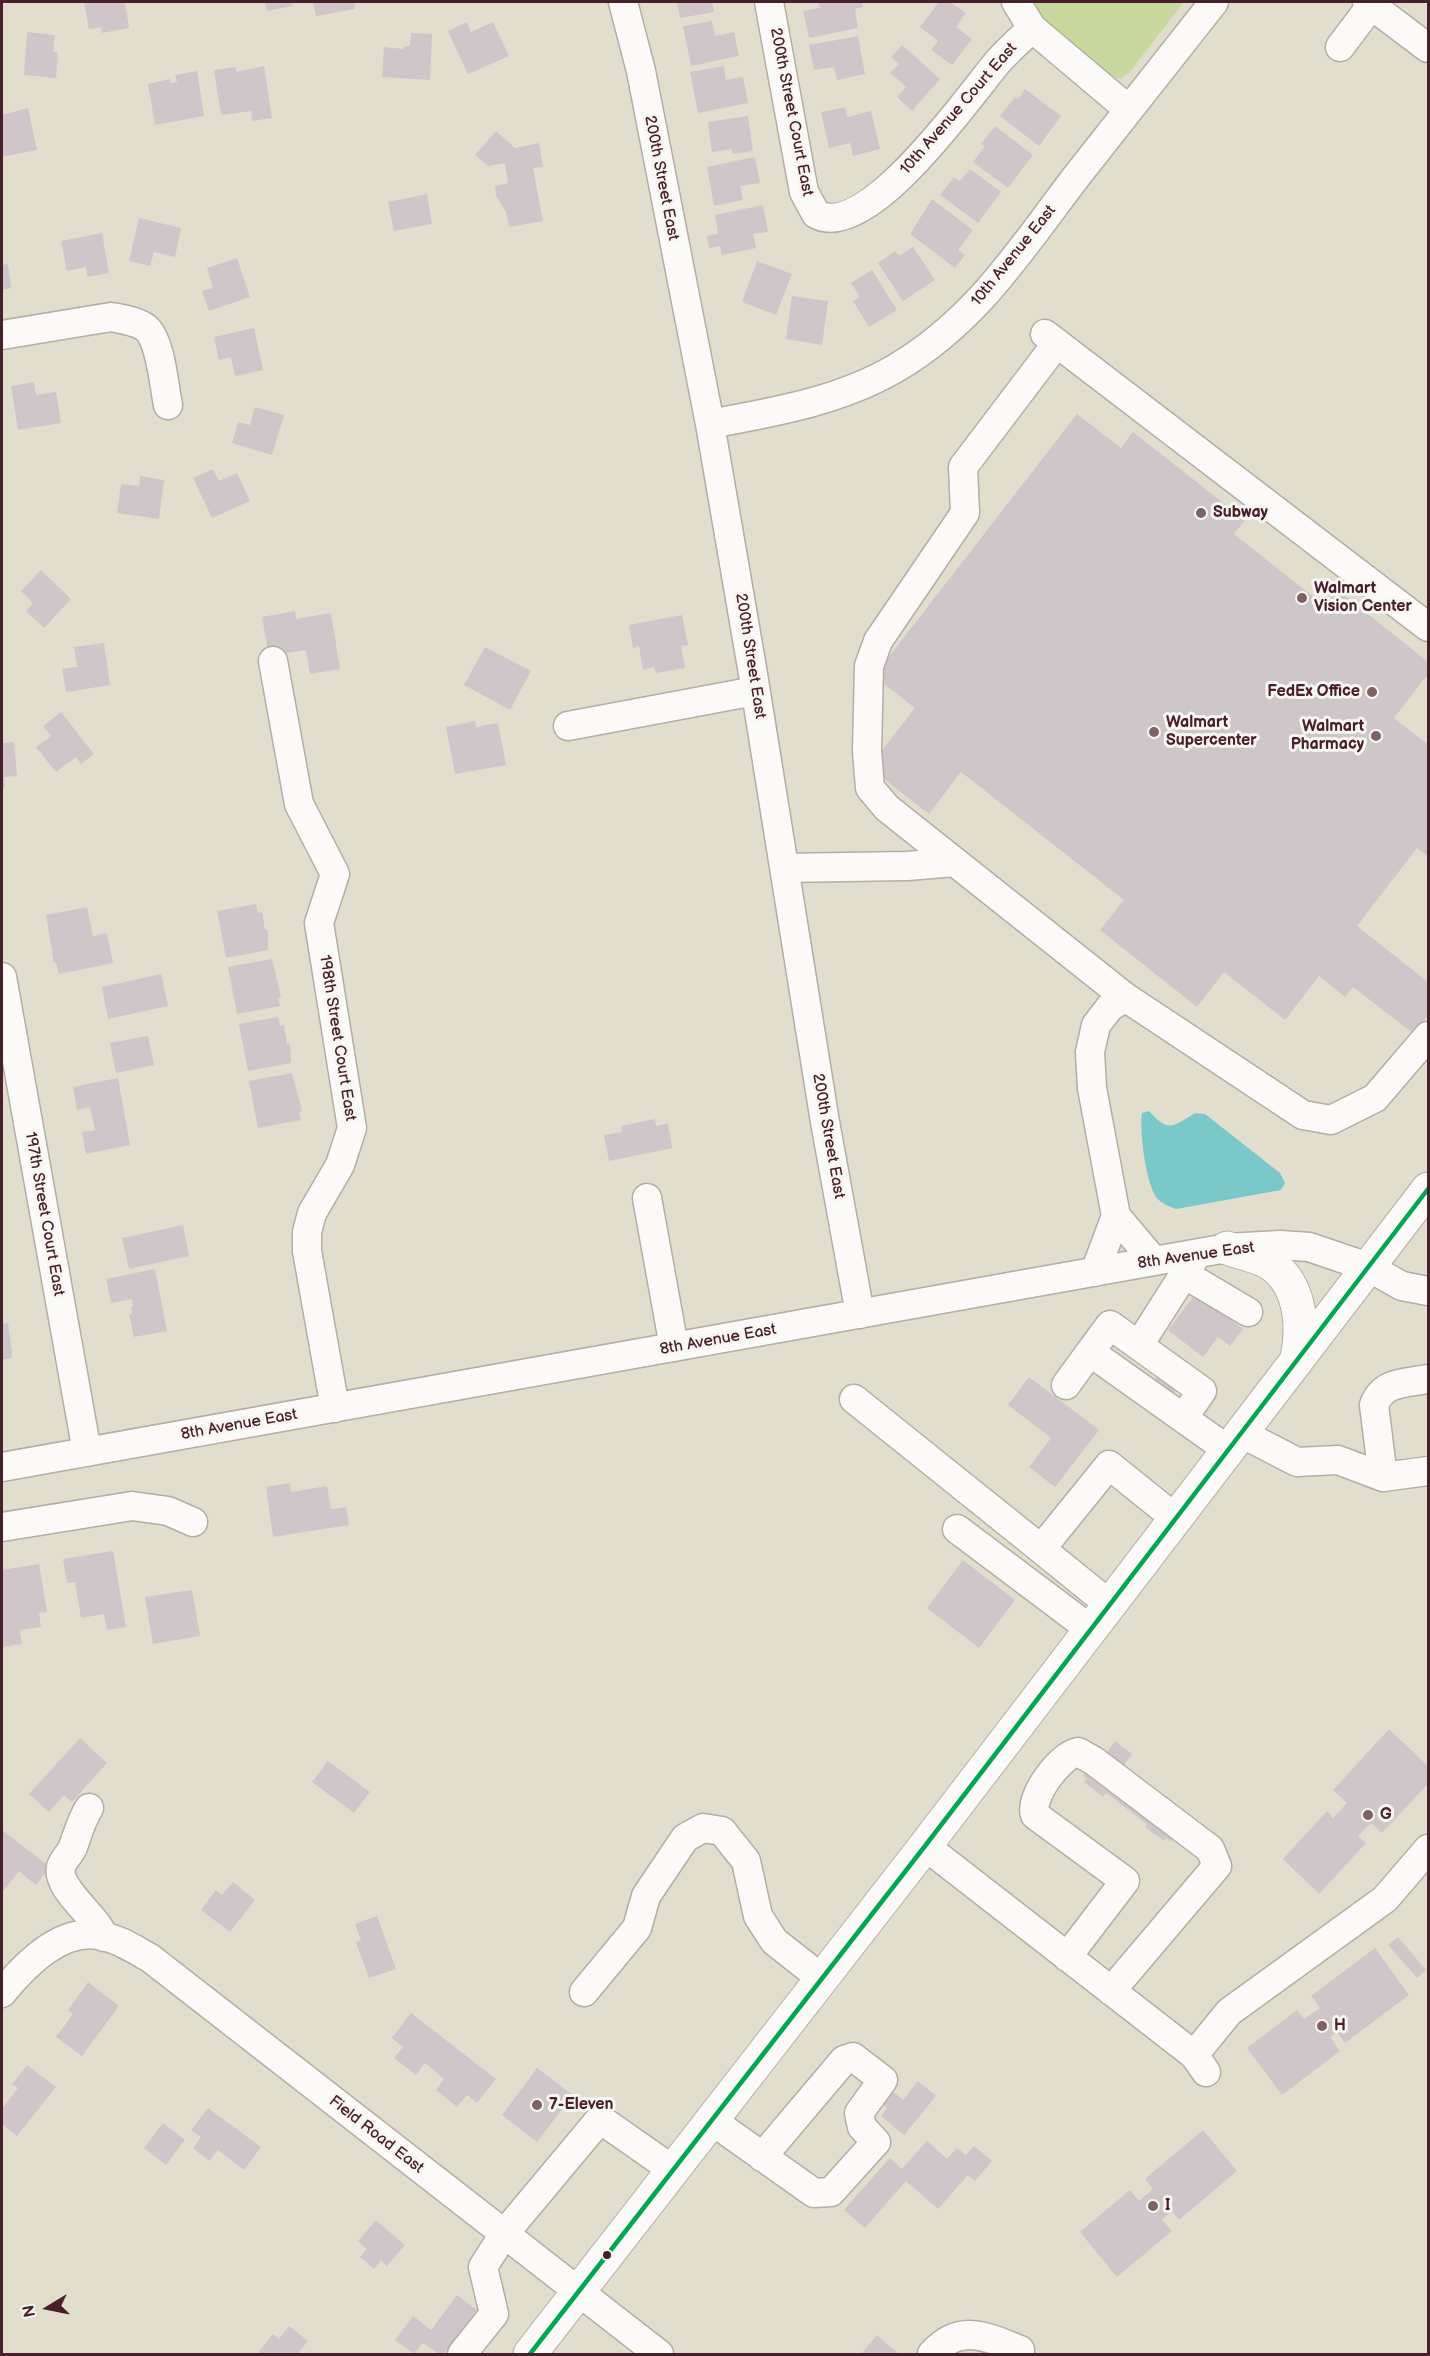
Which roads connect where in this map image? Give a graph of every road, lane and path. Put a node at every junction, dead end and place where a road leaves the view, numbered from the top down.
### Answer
1 (623, 2) edge
2 (769, 2) edge
3 (1016, 2) edge
4 (1214, 2) edge
5 (1371, 3) edge
6 (1032, 28) junction
7 (1340, 47) dead end
8 (1428, 48) edge
9 (1128, 109) junction
10 (822, 218) joint
11 (2, 335) edge
12 (168, 405) dead end
13 (710, 424) junction
14 (1428, 627) edge
15 (273, 661) dead end
16 (755, 691) junction
17 (568, 726) dead end
18 (955, 862) junction
19 (784, 867) junction
20 (2, 977) edge
21 (1125, 997) junction
22 (1428, 1036) edge
23 (1428, 1190) edge
24 (647, 1198) dead end
25 (1116, 1216) junction
26 (1203, 1259) junction
27 (1154, 1261) junction
28 (1368, 1267) junction
29 (1095, 1272) junction
30 (1428, 1291) edge
31 (1248, 1312) dead end
32 (860, 1314) junction
33 (1139, 1345) junction
34 (674, 1347) junction
35 (1090, 1352) junction
36 (1296, 1362) junction
37 (1428, 1379) edge
38 (1066, 1385) dead end
39 (854, 1399) dead end
40 (335, 1408) junction
41 (1183, 1418) junction
42 (1234, 1441) junction
43 (87, 1452) junction
44 (2, 1467) edge
45 (1428, 1471) edge
46 (1383, 1477) junction
47 (1175, 1518) junction
48 (193, 1522) dead end
49 (2, 1527) edge
50 (957, 1529) dead end
51 (1041, 1549) junction
52 (1100, 1616) junction
53 (89, 1808) dead end
54 (925, 1846) junction
55 (1428, 1849) edge
56 (94, 1936) junction
57 (1067, 1956) junction
58 (821, 1978) junction
59 (1111, 1991) junction
60 (584, 1992) dead end
61 (2, 1993) edge
62 (711, 2120) junction
63 (762, 2157) junction
64 (673, 2170) junction
65 (504, 2234) junction
66 (579, 2291) junction
67 (1020, 2350) dead end
68 (462, 2355) edge
69 (530, 2355) edge
70 (659, 2355) edge
71 (932, 2355) edge

1 - 13 street, 200th Street East
2 - 10 street, 200th Street Court East
3 - 6 street
4 - 9 street, 10th Avenue East
5 - 7 street
5 - 8 street
6 - 9 street
6 - 10 street, 10th Avenue Court East
9 - 13 street, 10th Avenue East
11 - 12 street
13 - 16 street, 200th Street East
14 - 18 street
15 - 40 street, 198th Street Court East
16 - 17 street
16 - 19 street, 200th Street East
18 - 19 street
18 - 21 street
19 - 32 street, 200th Street East
20 - 43 street, 197th Street Court East
21 - 22 street
21 - 25 street
23 - 28 main road
24 - 34 street
25 - 27 street
25 - 29 street
26 - 27 street, 8th Avenue East
26 - 28 street, 8th Avenue East
26 - 31 street
26 - 33 street
26 - 36 main road
27 - 29 street, 8th Avenue East
28 - 30 street, 8th Avenue East
28 - 36 main road
29 - 32 street, 8th Avenue East
32 - 34 street, 8th Avenue East
33 - 35 street
33 - 41 street
34 - 40 street, 8th Avenue East
35 - 38 street
35 - 41 street
36 - 42 main road
37 - 46 street
39 - 51 street
40 - 43 street, 8th Avenue East
41 - 42 street
42 - 46 street
42 - 47 main road
43 - 44 street, 8th Avenue East
45 - 46 street
47 - 51 street
47 - 52 main road
48 - 49 street
50 - 52 street
51 - 52 street
52 - 54 main road
53 - 56 street
54 - 57 street
54 - 58 main road
55 - 59 street
56 - 61 street
56 - 65 street, Field Road East
57 - 59 street
57 - 59 street
58 - 60 street
58 - 62 main road
62 - 63 street
62 - 64 main road
63 - 63 street
64 - 65 street
64 - 66 main road
65 - 66 street, Field Road East
65 - 68 street
66 - 69 main road
66 - 70 street, Field Road East
67 - 71 street

